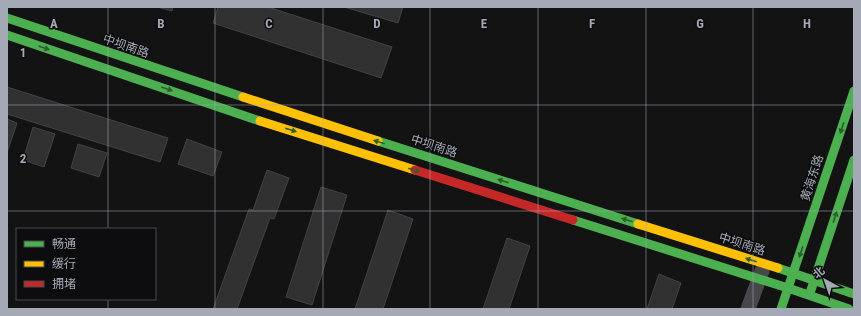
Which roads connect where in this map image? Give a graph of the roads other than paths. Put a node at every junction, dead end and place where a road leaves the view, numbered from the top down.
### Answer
1 (7, 18) edge
2 (7, 36) edge
3 (854, 91) edge
4 (854, 160) edge
5 (764, 264) junction
6 (794, 273) junction
7 (759, 279) junction
8 (814, 281) junction
9 (788, 288) junction
10 (850, 293) edge
11 (808, 299) junction
12 (748, 309) edge
13 (781, 309) edge
14 (841, 309) edge
15 (849, 309) edge

5 -> 1 main road, 中坝南路
2 -> 7 main road
3 -> 6 main road, 黄海东路
8 -> 4 main road
5 - 6 main road, 中坝南路
5 - 7 street
6 - 8 main road, 中坝南路
6 - 9 main road, 黄海东路
7 - 9 main road
7 - 12 street
8 - 10 main road, 中坝南路
8 - 11 main road
9 - 11 main road
9 - 13 main road, 黄海东路
10 - 14 street
11 - 15 main road

